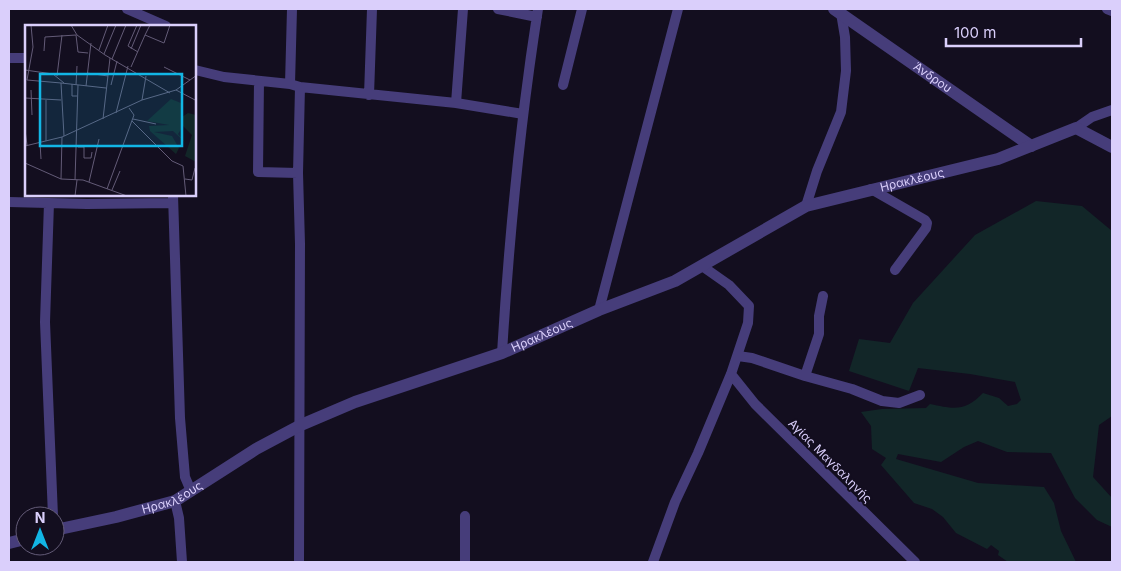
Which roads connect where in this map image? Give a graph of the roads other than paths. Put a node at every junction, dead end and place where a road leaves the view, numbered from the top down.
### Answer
1 (127, 9) edge
2 (292, 9) edge
3 (372, 9) edge
4 (463, 9) edge
5 (498, 9) edge
6 (582, 9) edge
7 (678, 9) edge
8 (1107, 9) edge
9 (140, 11) edge
10 (838, 11) edge
11 (1112, 11) edge
12 (538, 13) edge
13 (164, 25) edge
14 (9, 58) edge
15 (25, 58) edge
16 (196, 70) edge
17 (259, 81) junction
18 (563, 85) dead end
19 (295, 86) junction
20 (369, 95) junction
21 (456, 103) junction
22 (1112, 110) edge
23 (523, 114) junction
24 (1076, 128) junction
25 (1031, 146) junction
26 (1112, 147) edge
27 (298, 173) junction
28 (872, 190) junction
29 (34, 199) edge
30 (173, 199) edge
31 (87, 200) edge
32 (9, 202) edge
33 (49, 203) junction
34 (806, 206) junction
35 (702, 266) junction
36 (895, 270) dead end
37 (823, 296) dead end
38 (600, 310) junction
39 (502, 353) junction
40 (738, 356) junction
41 (731, 374) junction
42 (805, 376) junction
43 (920, 395) dead end
44 (301, 425) junction
45 (191, 491) junction
46 (175, 501) junction
47 (53, 506) edge
48 (465, 516) dead end
49 (65, 528) edge
50 (182, 562) edge
51 (300, 562) edge
52 (464, 562) edge
53 (653, 562) edge
54 (915, 562) edge

1 - 9 street
2 - 19 street
3 - 20 street
4 - 21 street
5 - 12 street
6 - 18 street
7 - 38 street
8 - 11 street
9 - 13 street
10 - 25 street, Άνδρου
10 - 34 street
12 - 23 street
14 - 15 street
16 - 17 street
17 - 19 street
17 - 27 street
19 - 20 street
19 - 27 street
20 - 21 street
21 - 23 street
22 - 24 street
23 - 39 street
24 - 25 street, Ηρακλέους
24 - 26 street
25 - 28 street, Ηρακλέους
27 - 44 street
28 - 34 street, Ηρακλέους
28 - 36 street
29 - 32 street
29 - 33 street
30 - 31 street
30 - 45 street
31 - 33 street
33 - 47 street
34 - 35 street, Ηρακλέους
35 - 38 street, Ηρακλέους
35 - 40 street
37 - 42 street
38 - 39 street, Ηρακλέους
39 - 44 street, Ηρακλέους
40 - 41 street
40 - 42 street
41 - 53 street
41 - 54 street, Αγίας Μαγδαληνής
42 - 43 street
44 - 45 street, Ηρακλέους
44 - 51 street
45 - 46 street, Ηρακλέους
46 - 49 street, Ηρακλέους
46 - 50 street
48 - 52 street

